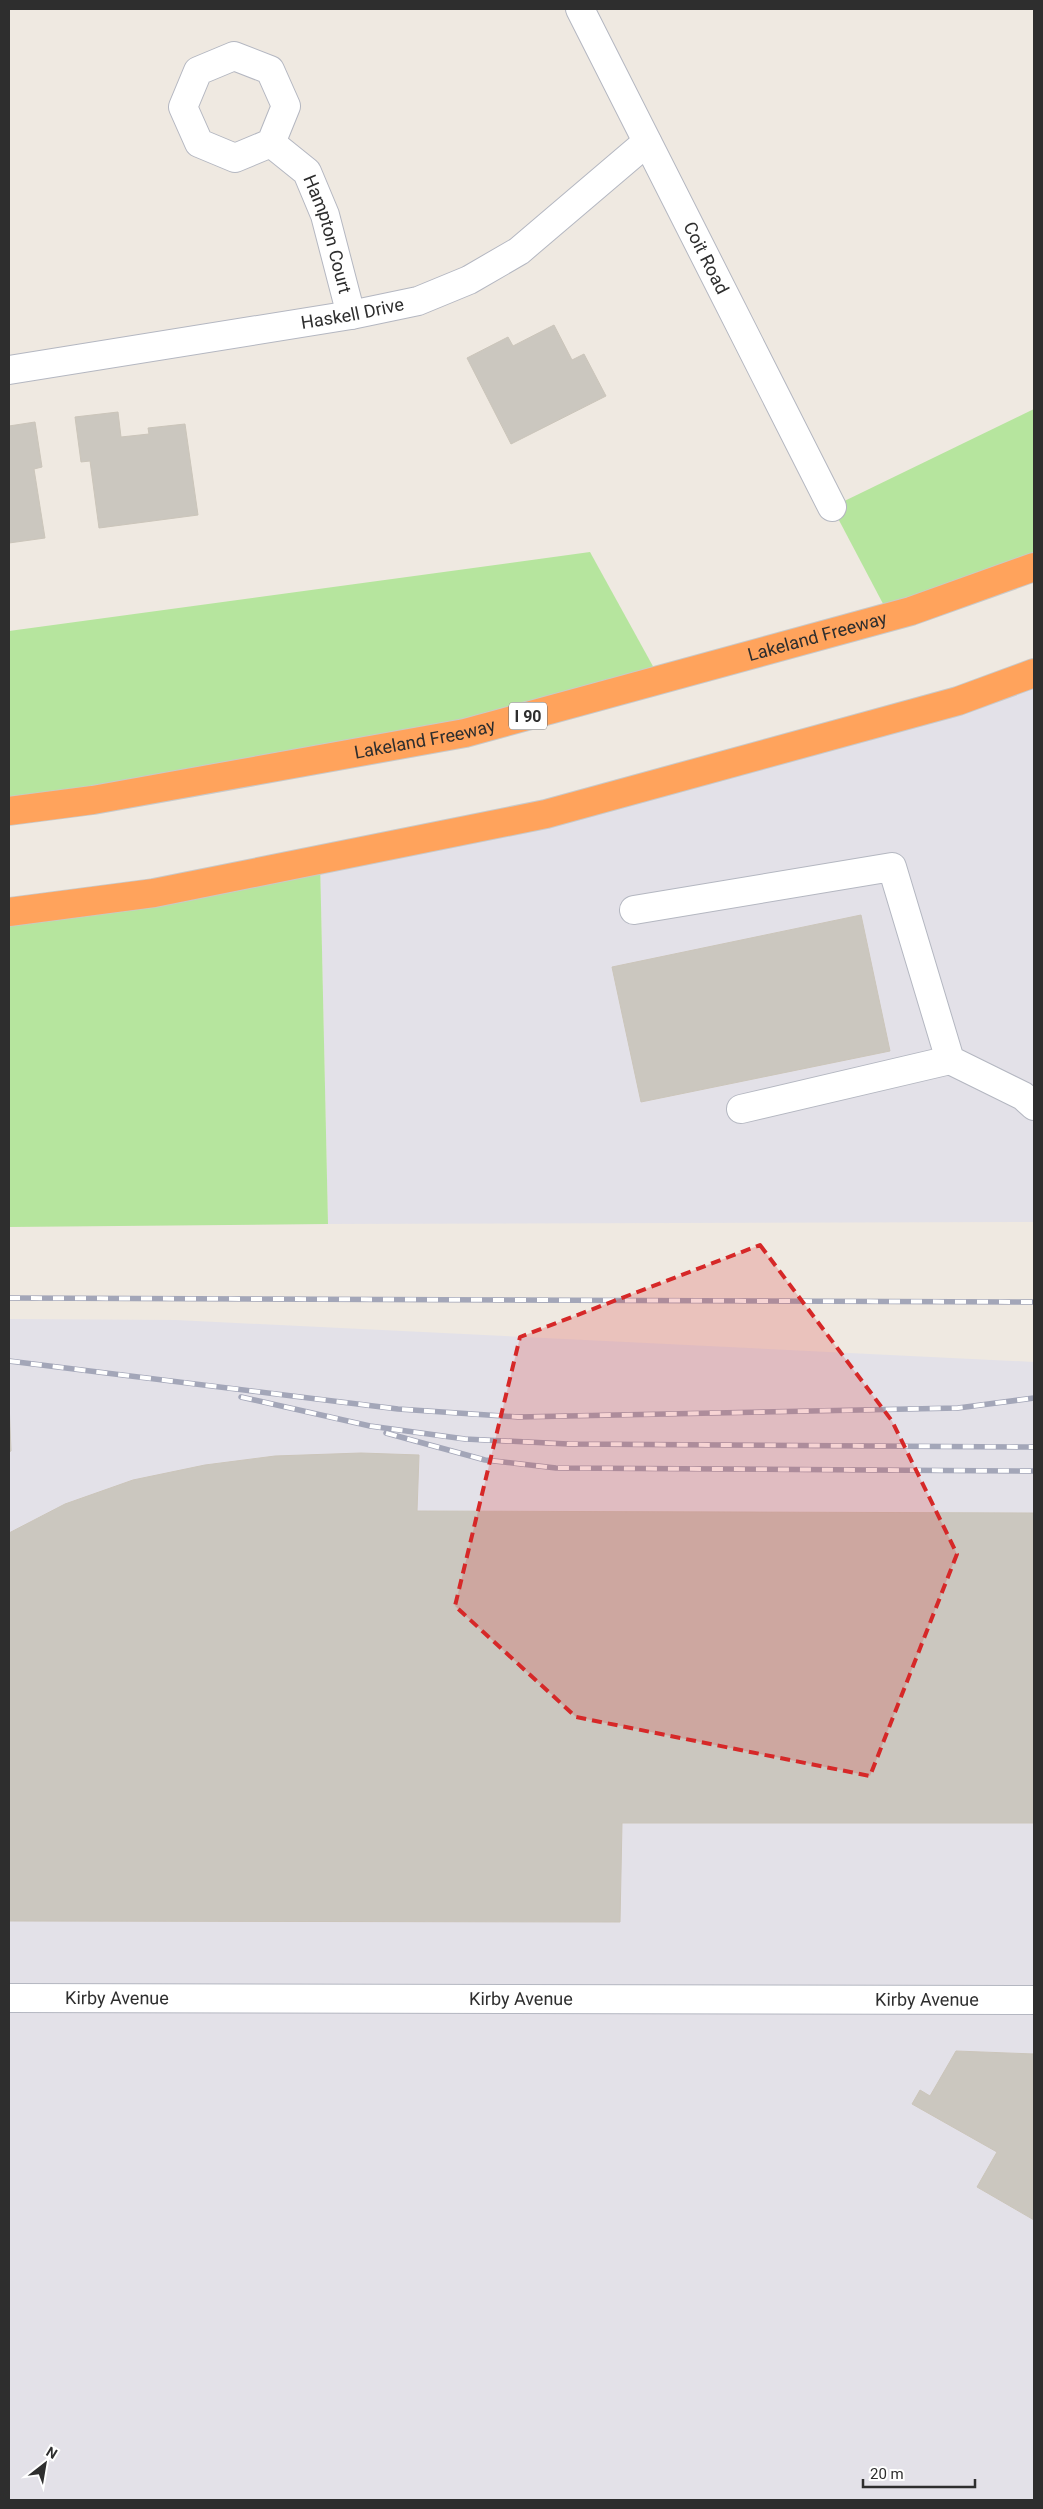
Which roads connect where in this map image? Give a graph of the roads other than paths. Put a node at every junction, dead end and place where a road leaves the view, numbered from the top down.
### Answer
1 (580, 9) edge
2 (647, 142) junction
3 (271, 143) dead end
4 (350, 315) junction
5 (9, 370) edge
6 (832, 507) dead end
7 (1034, 567) edge
8 (1034, 673) edge
9 (9, 811) edge
10 (634, 910) dead end
11 (9, 912) edge
12 (950, 1060) junction
13 (1034, 1106) edge
14 (740, 1109) dead end
15 (9, 1998) edge
16 (1034, 2000) edge

1 - 2 street, Coit Road
2 - 4 street, Haskell Drive
2 - 6 street, Coit Road
3 - 4 street, Hampton Court
4 - 5 street, Haskell Drive
7 - 9 highway, Lakeland Freeway / I 90
8 - 11 highway
10 - 12 street
12 - 13 street
12 - 14 street
15 - 16 street, Kirby Avenue

